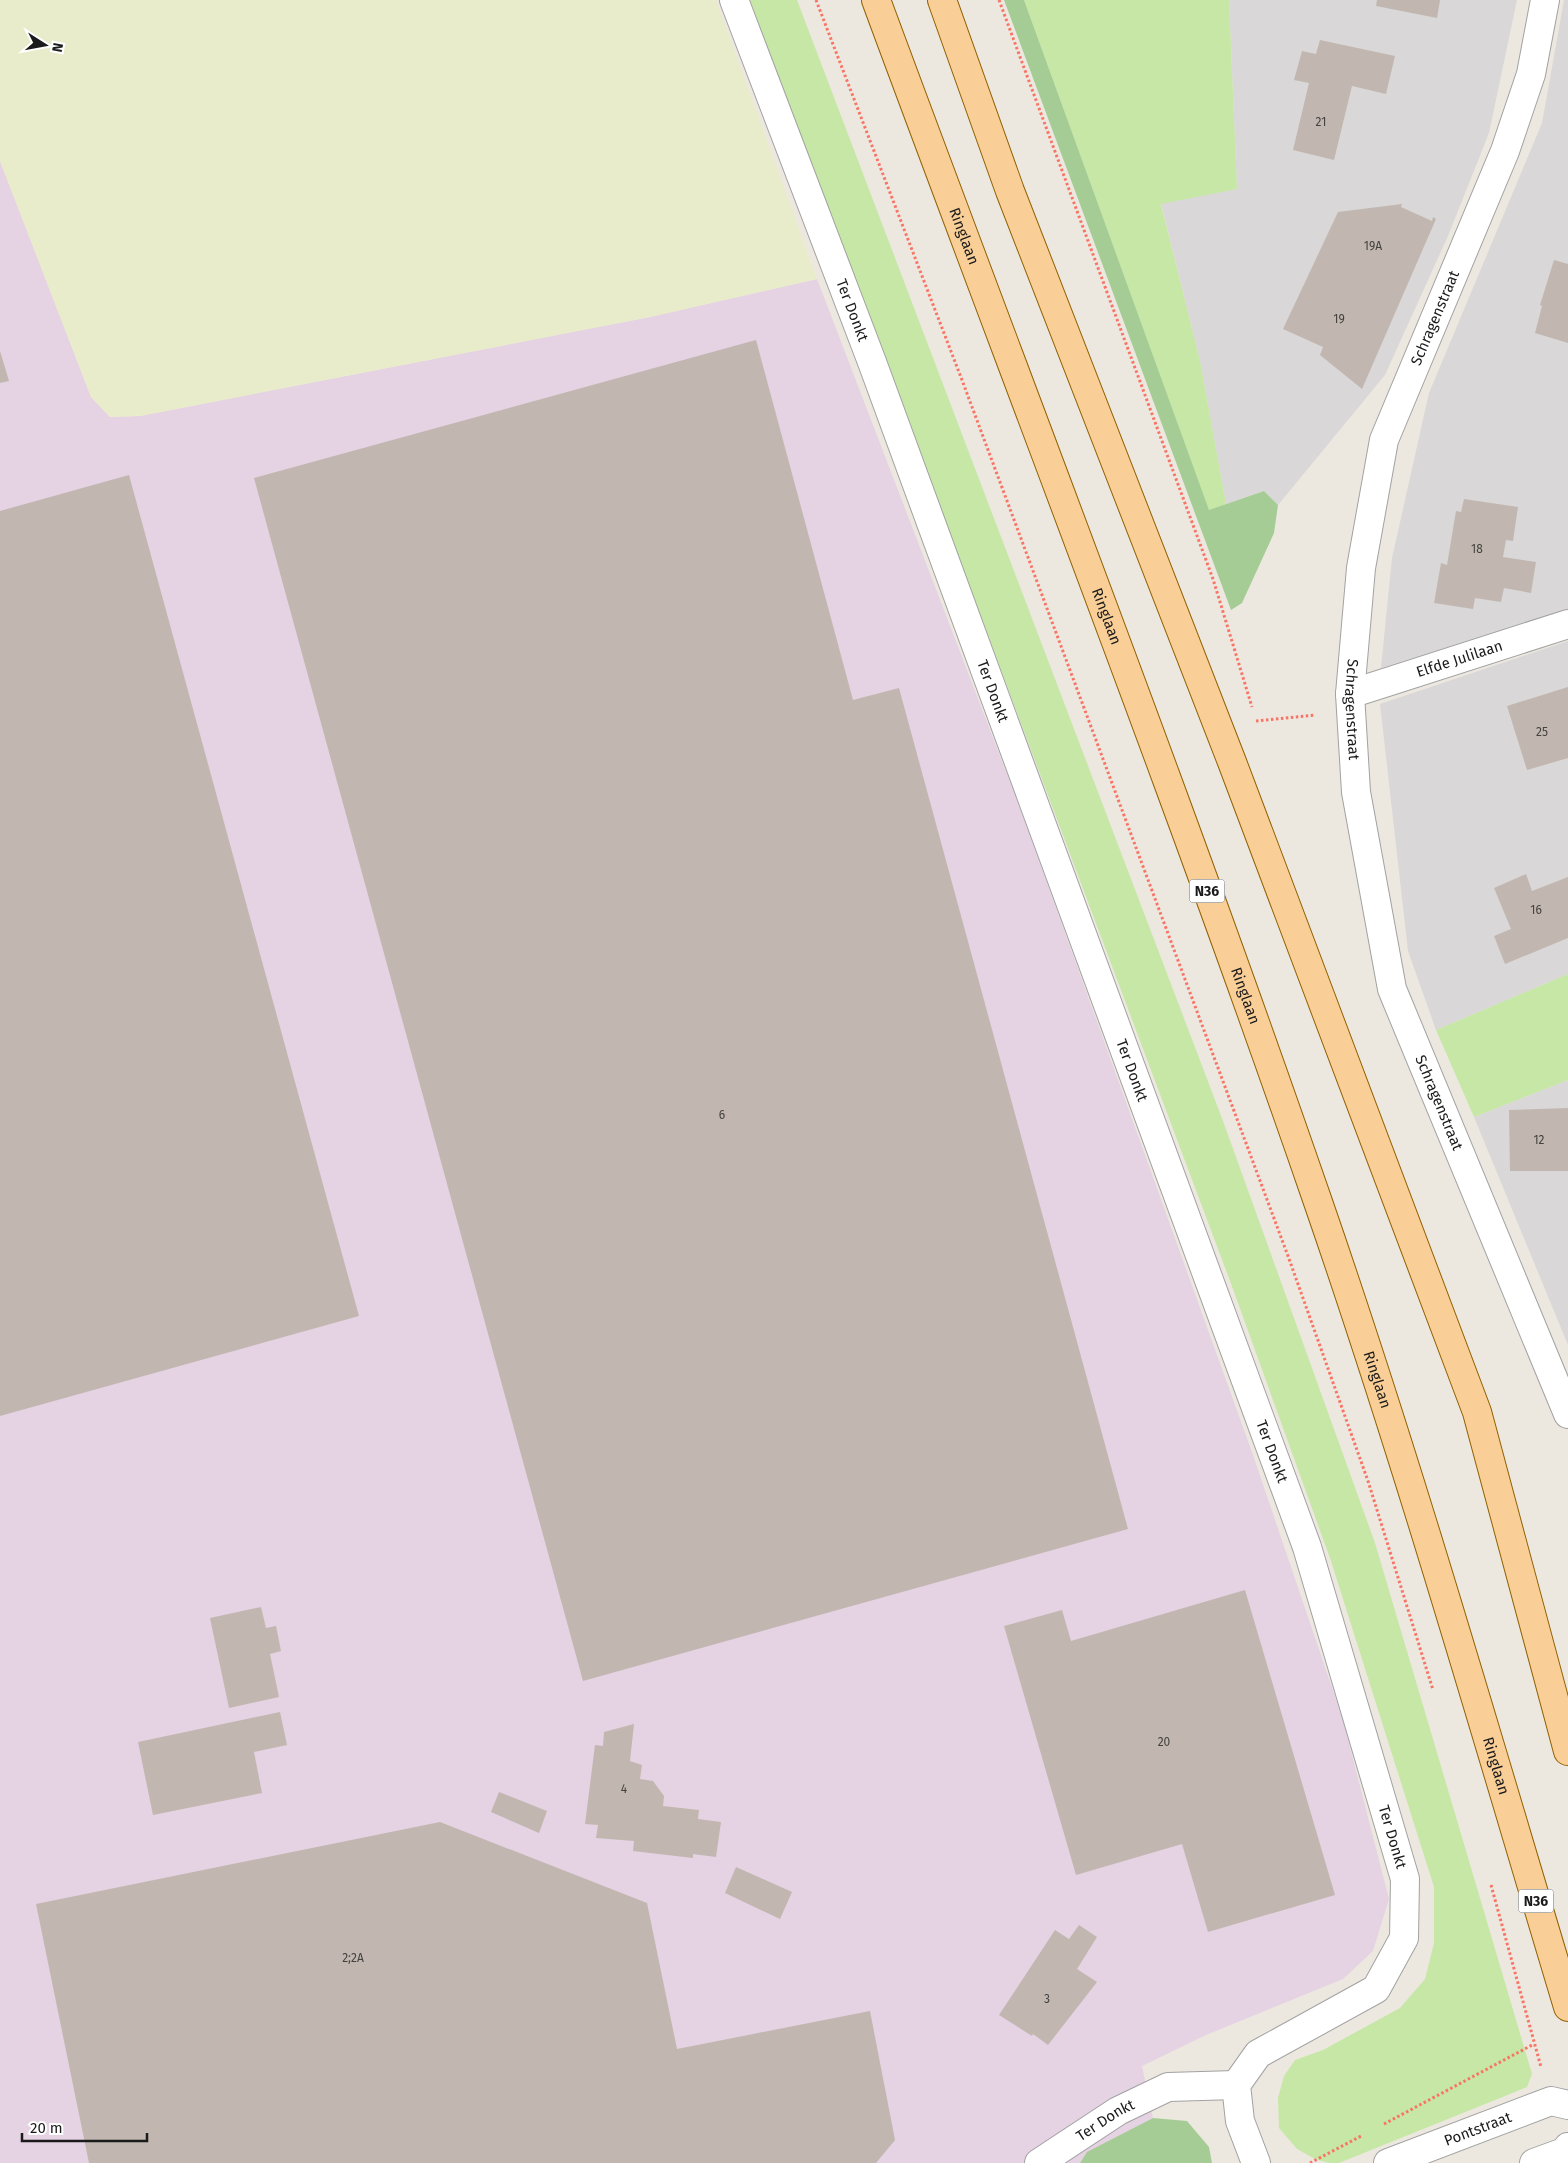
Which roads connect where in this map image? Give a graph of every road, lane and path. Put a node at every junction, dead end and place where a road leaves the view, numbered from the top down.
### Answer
1 (734, 0) edge
2 (816, 0) edge
3 (876, 0) edge
4 (942, 0) edge
5 (1545, 0) edge
6 (1568, 624) edge
7 (1350, 702) junction
8 (1256, 721) dead end
9 (1568, 1414) edge
10 (1435, 1697) dead end
11 (1568, 1751) edge
12 (1489, 1877) dead end
13 (1568, 2007) edge
14 (1534, 2044) junction
15 (1236, 2085) junction
16 (1559, 2103) edge
17 (1379, 2126) dead end
18 (1370, 2131) dead end
19 (1568, 2147) edge
20 (1039, 2163) edge
21 (1256, 2163) edge
22 (1310, 2163) edge
23 (1388, 2163) edge
24 (1534, 2163) edge

1 - 15 street, Ter Donkt
2 - 10 path
3 - 13 main road, Ringlaan / N36
4 - 11 main road
5 - 7 street, Schragenstraat
6 - 7 street, Elfde Julilaan
7 - 8 path
7 - 9 street, Schragenstraat
12 - 14 path
14 - 16 path
14 - 17 path
15 - 20 street, Ter Donkt
15 - 21 street
16 - 23 street, Pontstraat
18 - 22 path
19 - 24 street

